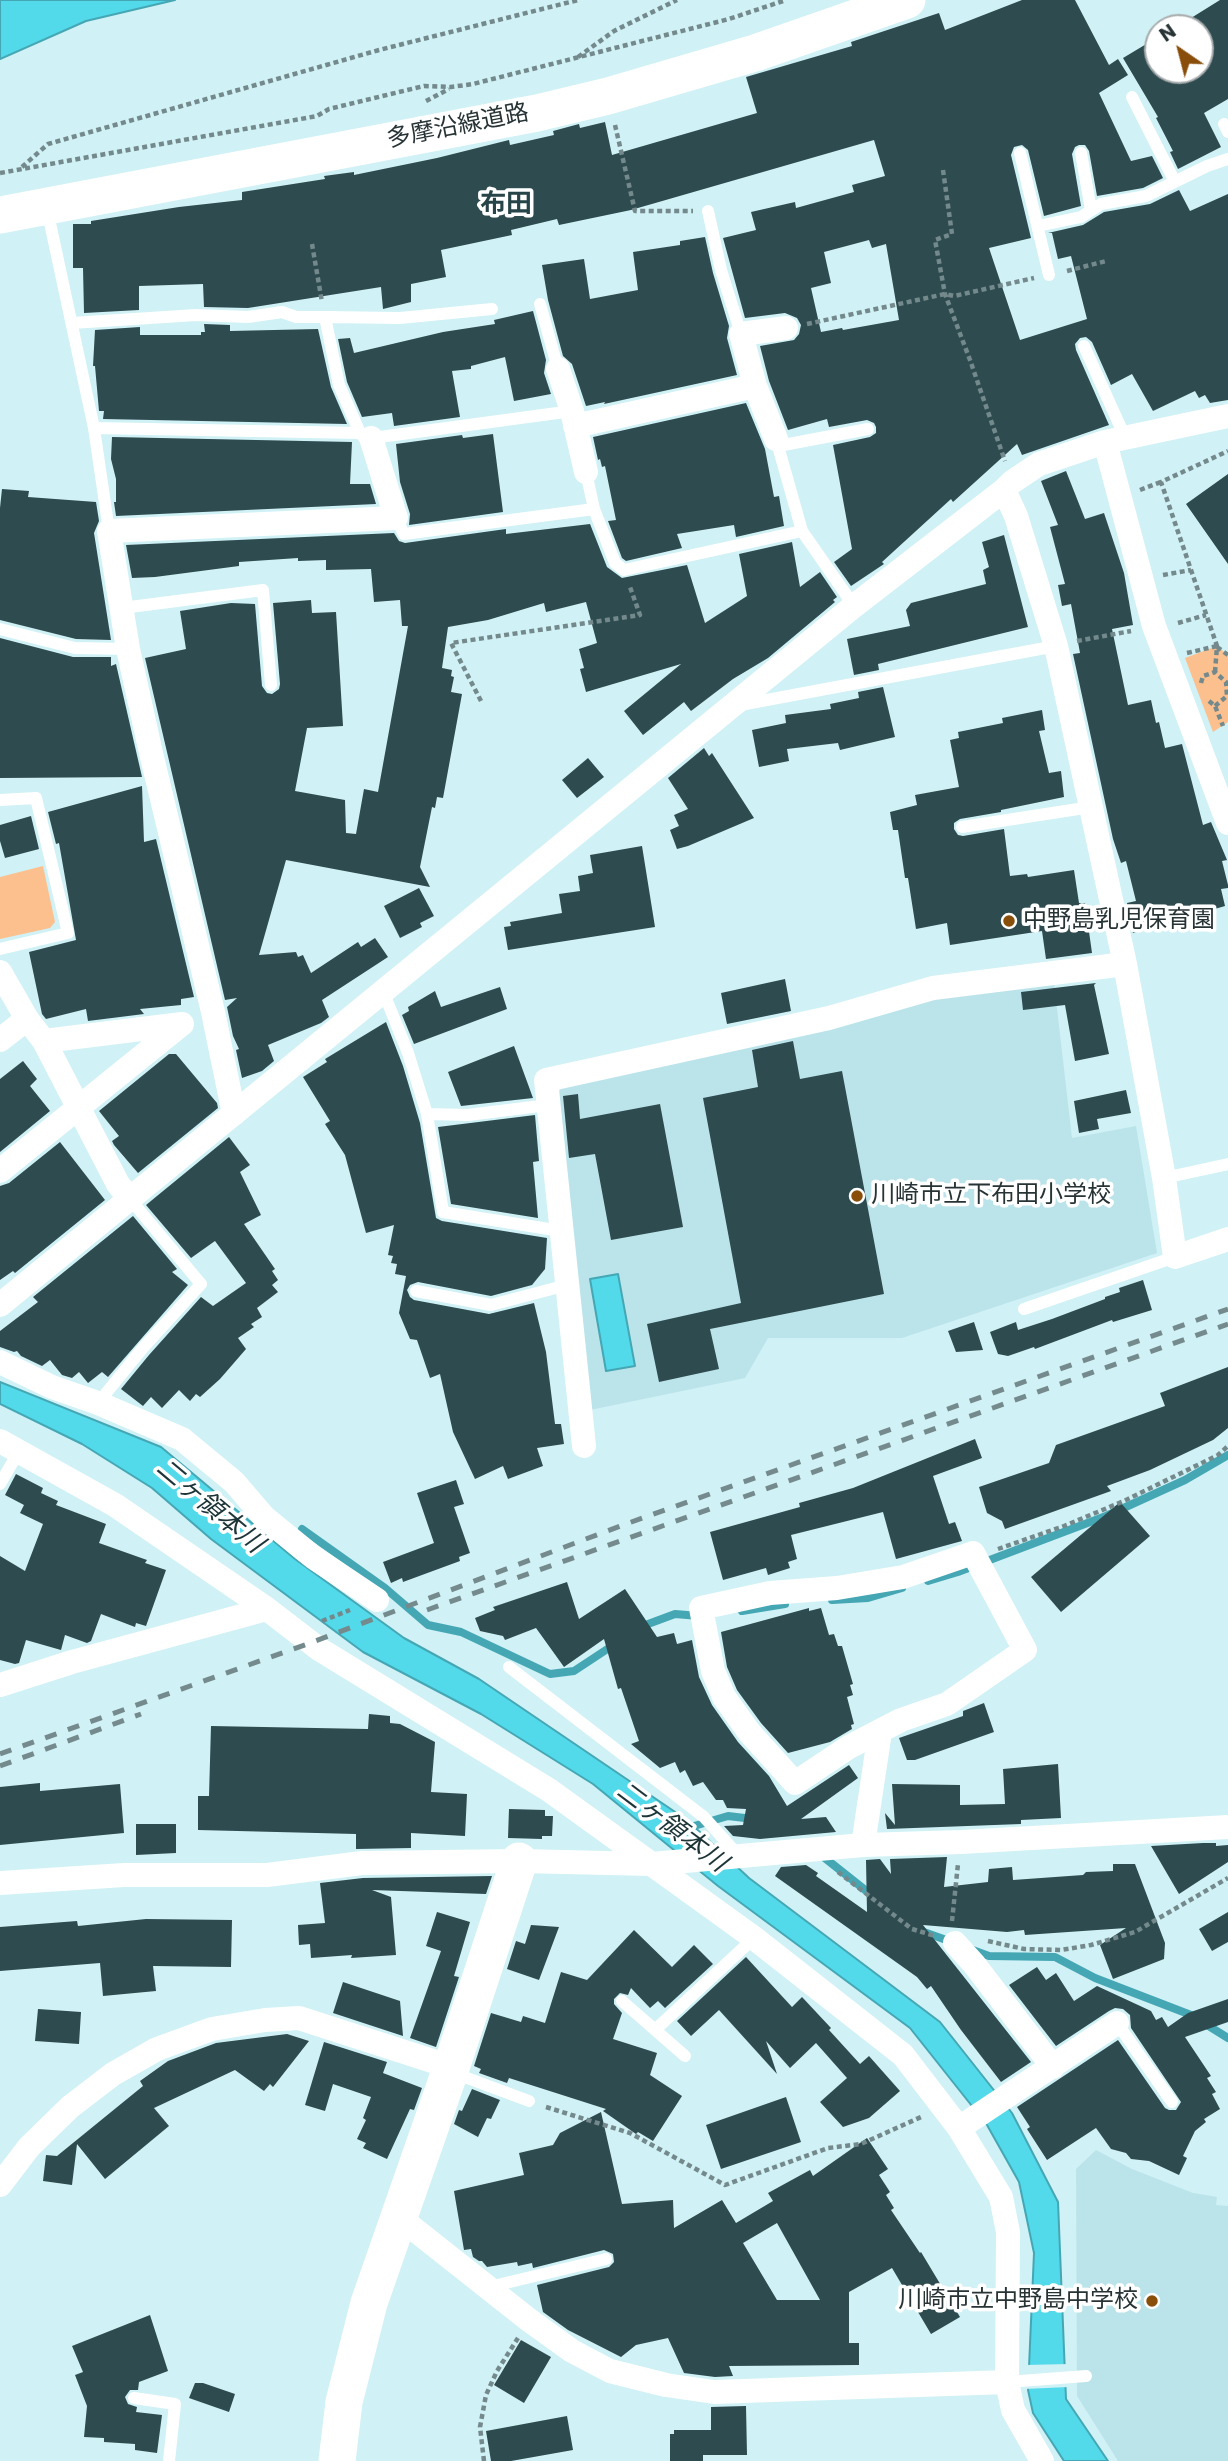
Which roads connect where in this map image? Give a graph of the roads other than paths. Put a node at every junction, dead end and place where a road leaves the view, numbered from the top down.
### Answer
1 (906, 0) edge
2 (1132, 97) dead end
3 (1020, 153) dead end
4 (1081, 153) dead end
5 (1228, 159) edge
6 (1175, 182) junction
7 (46, 205) junction
8 (1091, 210) junction
9 (708, 211) road end
10 (0, 215) edge
11 (1038, 226) junction
12 (1049, 275) road end
13 (540, 304) dead end
14 (492, 309) dead end
15 (325, 317) junction
16 (72, 323) junction
17 (786, 328) road end
18 (741, 334) junction
19 (1084, 346) dead end
20 (558, 369) joint
21 (755, 386) junction
22 (1228, 416) edge
23 (573, 419) junction
24 (94, 428) junction
25 (868, 429) dead end
26 (365, 436) junction
27 (1115, 440) junction
28 (777, 443) junction
29 (586, 472) joint
30 (1007, 486) junction
31 (594, 509) junction
32 (396, 518) junction
33 (109, 531) junction
34 (802, 531) junction
35 (854, 606) junction
36 (122, 608) junction
37 (0, 629) edge
38 (1056, 646) junction
39 (128, 649) junction
40 (271, 685) dead end
41 (730, 707) junction
42 (1221, 784) edge
43 (0, 800) edge
44 (1091, 807) junction
45 (1228, 823) edge
46 (962, 827) dead end
47 (0, 949) edge
48 (1125, 964) junction
49 (0, 972) edge
50 (383, 991) junction
51 (213, 1012) junction
52 (27, 1019) junction
53 (182, 1024) junction
54 (0, 1040) edge
55 (44, 1041) junction
56 (548, 1105) junction
57 (79, 1109) junction
58 (234, 1114) junction
59 (427, 1114) junction
60 (1228, 1164) edge
61 (0, 1171) edge
62 (1164, 1178) junction
63 (130, 1199) junction
64 (562, 1231) junction
65 (1228, 1239) edge
66 (1175, 1257) junction
67 (567, 1285) junction
68 (416, 1291) dead end
69 (0, 1305) edge
70 (1024, 1309) dead end
71 (0, 1362) edge
72 (98, 1403) junction
73 (10, 1446) edge
74 (584, 1446) dead end
75 (0, 1484) edge
76 (377, 1600) dead end
77 (267, 1609) junction
78 (509, 1667) dead end
79 (0, 1685) edge
80 (880, 1732) junction
81 (1228, 1827) edge
82 (863, 1845) junction
83 (734, 1855) junction
84 (519, 1861) junction
85 (664, 1863) junction
86 (0, 1883) edge
87 (754, 1938) junction
88 (955, 1943) road end
89 (622, 2001) dead end
90 (1117, 2023) joint
91 (656, 2029) junction
92 (685, 2056) dead end
93 (1053, 2067) junction
94 (451, 2069) junction
95 (529, 2101) road end
96 (1172, 2102) dead end
97 (968, 2123) junction
98 (0, 2185) edge
99 (400, 2218) junction
100 (606, 2259) dead end
101 (489, 2287) junction
102 (1086, 2376) dead end
103 (1007, 2382) junction
104 (134, 2398) dead end
105 (169, 2461) edge
106 (337, 2461) edge
107 (1042, 2461) edge

1 - 7 street, 多摩沿線道路
2 - 6 lane
3 - 11 lane
4 - 8 lane
5 - 6 lane
6 - 8 lane
7 - 10 street, 多摩沿線道路
7 - 16 lane
8 - 11 lane
9 - 18 lane
11 - 12 lane
13 - 20 lane
14 - 15 lane
15 - 16 lane
15 - 26 lane
16 - 24 lane
17 - 18 street
18 - 21 street
19 - 27 lane
20 - 23 street
21 - 23 street
21 - 28 street
22 - 27 street
23 - 26 lane
23 - 29 street
24 - 26 lane
24 - 33 lane
25 - 28 lane
26 - 32 street
27 - 30 street
27 - 42 street
28 - 34 lane
29 - 31 lane
30 - 35 street
30 - 38 street
31 - 32 lane
31 - 34 lane
32 - 33 street
33 - 36 street
34 - 35 lane
35 - 41 street
36 - 39 street
36 - 40 lane
37 - 39 lane
38 - 41 lane
38 - 44 street
39 - 51 street
41 - 50 street
42 - 45 street
43 - 47 lane
44 - 46 lane
44 - 48 street
48 - 56 street
48 - 62 street
49 - 52 street
50 - 58 street
50 - 59 lane
51 - 53 street
51 - 58 street
52 - 54 street
52 - 55 street
53 - 55 street
53 - 57 street
55 - 57 street
56 - 59 lane
56 - 64 street
57 - 61 street
57 - 63 street
58 - 63 street
59 - 64 lane
60 - 62 lane
62 - 66 street
63 - 69 street
63 - 72 lane
64 - 67 street
65 - 66 street
66 - 70 lane
67 - 68 lane
67 - 74 street
71 - 72 street
72 - 76 street
73 - 75 lane
73 - 77 street
77 - 79 street
77 - 85 street
78 - 83 lane
80 - 80 street
80 - 82 street
81 - 82 street
82 - 83 street
83 - 85 street
84 - 85 street
84 - 86 street
84 - 94 street
85 - 87 street
87 - 91 lane
87 - 97 street
88 - 93 street
89 - 91 lane
90 - 93 street
90 - 96 lane
91 - 92 lane
93 - 97 street
94 - 95 lane
94 - 98 street
94 - 99 street
97 - 103 street
99 - 101 street
99 - 106 street
100 - 101 lane
101 - 103 street
102 - 103 lane
103 - 107 street
104 - 105 lane

